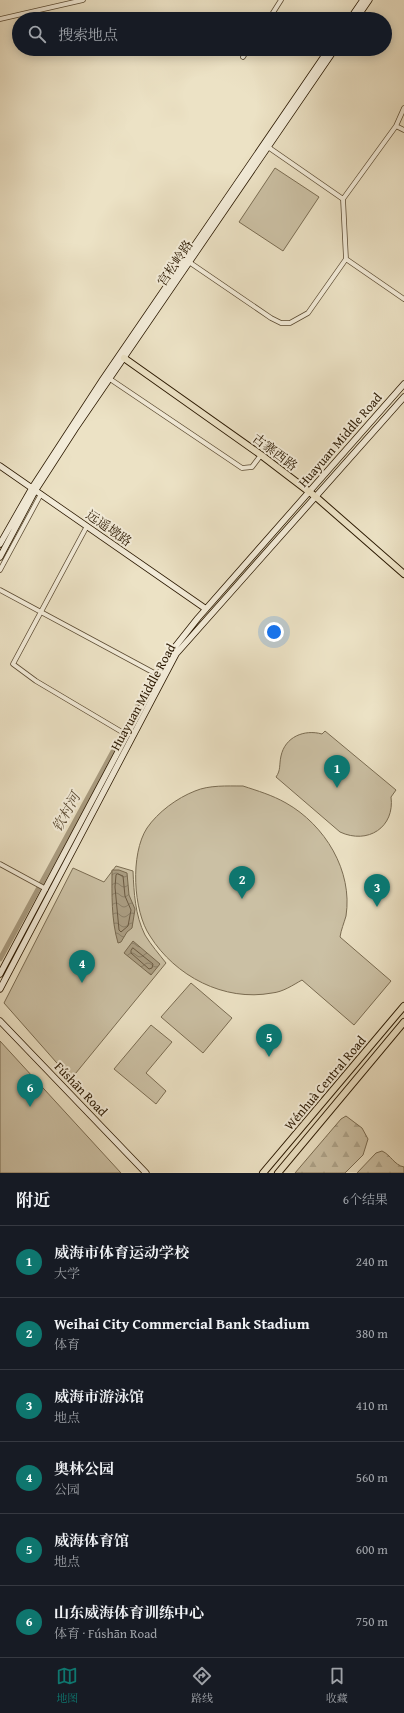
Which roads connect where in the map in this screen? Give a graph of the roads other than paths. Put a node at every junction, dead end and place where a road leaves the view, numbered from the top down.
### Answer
1 (83, 0) edge
2 (281, 0) edge
3 (363, 0) edge
4 (369, 0) edge
5 (31, 12) edge
6 (273, 12) edge
7 (355, 12) edge
8 (361, 12) edge
9 (12, 16) edge
10 (0, 19) edge
11 (325, 56) edge
12 (331, 56) edge
13 (404, 108) edge
14 (396, 126) junction
15 (404, 130) edge
16 (268, 147) junction
17 (343, 199) junction
18 (346, 259) junction
19 (189, 262) junction
20 (404, 300) edge
21 (124, 358) junction
22 (110, 379) junction
23 (404, 384) edge
24 (404, 397) edge
25 (261, 455) junction
26 (0, 466) edge
27 (33, 489) junction
28 (309, 492) junction
29 (41, 494) junction
30 (316, 497) junction
31 (87, 526) junction
32 (0, 544) edge
33 (0, 557) edge
34 (0, 570) edge
35 (404, 574) edge
36 (0, 590) edge
37 (206, 609) junction
38 (42, 612) junction
39 (158, 675) junction
40 (126, 735) junction
41 (0, 864) edge
42 (44, 888) junction
43 (0, 974) edge
44 (0, 989) edge
45 (404, 1006) edge
46 (0, 1021) edge
47 (404, 1022) edge
48 (146, 1173) edge
49 (263, 1173) edge
50 (278, 1173) edge

1 - 5 street
2 - 6 street
3 - 7 main road
4 - 8 main road
9 - 10 street
11 - 27 main road
12 - 16 main road, 宫松岭路
13 - 14 street
14 - 15 street
14 - 17 street
16 - 17 street
16 - 19 main road, 宫松岭路
17 - 18 street
18 - 19 street
18 - 20 street
19 - 21 main road, 宫松岭路
21 - 22 main road, 宫松岭路
21 - 25 main road, 古寨西路
22 - 25 street
22 - 27 main road, 宫松岭路
23 - 28 main road, Huayuan Middle Road
24 - 30 main road, Huayuan Middle Road
25 - 28 main road, 古寨西路
26 - 27 main road, 远遥墩路
27 - 29 main road, 远遥墩路
27 - 32 main road
27 - 33 main road
28 - 30 main road, 古寨西路
28 - 37 main road, Huayuan Middle Road
29 - 31 main road, 远遥墩路
29 - 34 street
30 - 35 main road, 古寨西路
30 - 44 main road, Huayuan Middle Road
31 - 37 main road, 远遥墩路
31 - 38 street
36 - 38 street
37 - 39 main road, Huayuan Middle Road
38 - 39 street
38 - 40 street
39 - 40 main road, Huayuan Middle Road
40 - 42 main road, Huayuan Middle Road
41 - 42 street
42 - 43 main road, Huayuan Middle Road
45 - 49 main road, Wénhuà Central Road
46 - 48 main road, Fúshān Road
47 - 50 main road, Wénhuà Central Road

